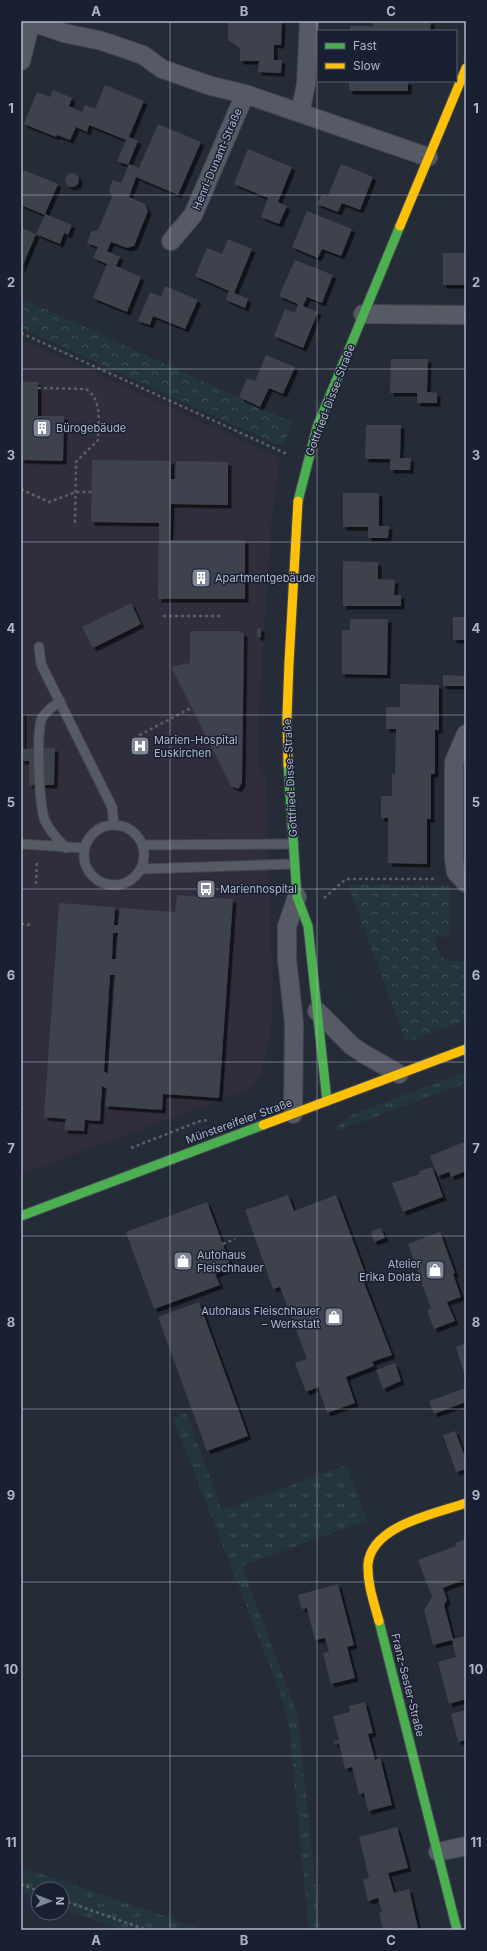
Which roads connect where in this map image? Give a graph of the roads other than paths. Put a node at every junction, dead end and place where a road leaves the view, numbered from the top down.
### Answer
1 (30, 21) edge
2 (309, 21) edge
3 (21, 61) edge
4 (466, 68) edge
5 (245, 94) junction
6 (300, 113) junction
7 (428, 158) junction
8 (171, 241) dead end
9 (363, 314) junction
10 (466, 316) edge
11 (39, 647) dead end
12 (60, 701) junction
13 (466, 734) edge
14 (114, 825) junction
15 (21, 844) edge
16 (294, 844) junction
17 (142, 845) junction
18 (66, 848) junction
19 (84, 848) junction
20 (295, 864) junction
21 (141, 869) junction
22 (463, 881) edge
23 (297, 897) junction
24 (317, 1011) junction
25 (466, 1049) edge
26 (399, 1074) junction
27 (327, 1101) junction
28 (293, 1114) junction
29 (21, 1216) edge
30 (466, 1503) edge
31 (466, 1846) edge
32 (438, 1852) junction
33 (457, 1930) edge

1 - 3 street, Henri-Dunant-Straße
1 - 5 street, Henri-Dunant-Straße
2 - 6 street
4 - 7 street, Gottfried-Disse-Straße
5 - 6 street, Henri-Dunant-Straße
5 - 8 street, Henri-Dunant-Straße
6 - 7 street, Henri-Dunant-Straße
7 - 9 street, Gottfried-Disse-Straße
9 - 10 street
9 - 16 street, Gottfried-Disse-Straße
11 - 12 lane
12 - 14 lane
12 - 18 lane
13 - 22 street
14 - 17 lane
14 - 19 lane
15 - 18 lane
16 - 17 lane
16 - 20 street, Gottfried-Disse-Straße
17 - 21 lane
18 - 19 lane
19 - 21 lane
20 - 21 lane
20 - 23 street, Gottfried-Disse-Straße
23 - 24 street, Gottfried-Disse-Straße
23 - 28 street, Gottfried-Disse-Straße
24 - 26 street
24 - 27 street, Gottfried-Disse-Straße
25 - 26 street, Münstereifeler Straße
26 - 27 street, Münstereifeler Straße
27 - 28 street, Münstereifeler Straße
28 - 29 street, Münstereifeler Straße
30 - 32 street, Franz-Sester-Straße
31 - 32 street
32 - 33 street, Franz-Sester-Straße

